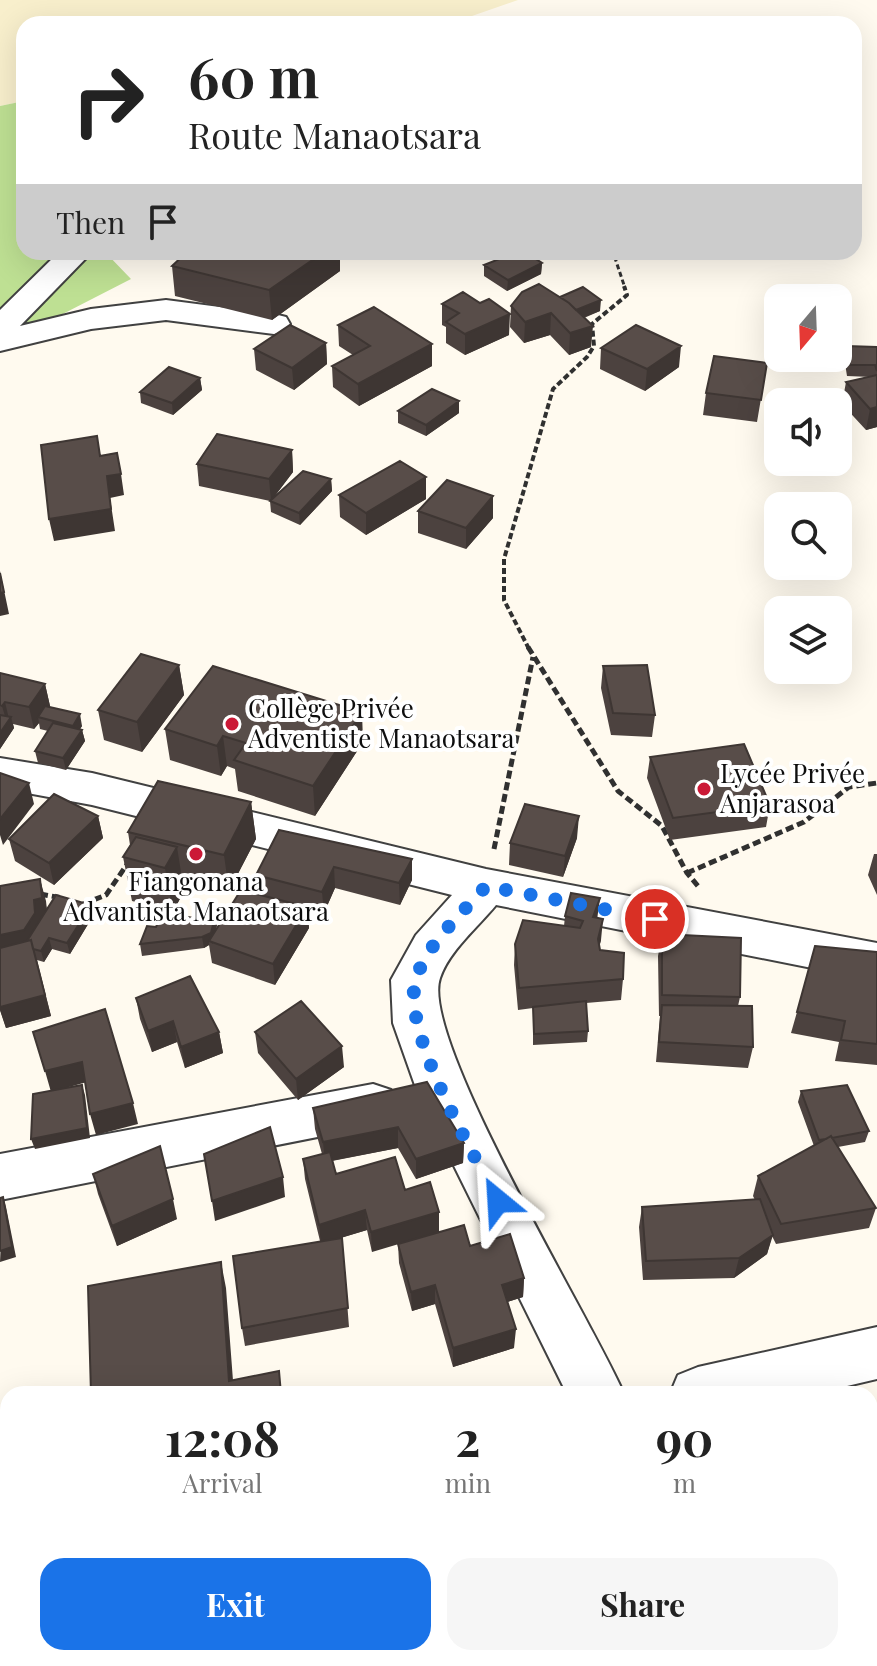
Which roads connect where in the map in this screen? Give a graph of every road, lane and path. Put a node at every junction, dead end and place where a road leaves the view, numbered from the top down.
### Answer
1 (69, 260) edge
2 (614, 260) edge
3 (274, 324) dead end
4 (0, 328) edge
5 (0, 341) edge
6 (533, 657) junction
7 (0, 773) edge
8 (877, 783) edge
9 (160, 806) junction
10 (687, 873) junction
11 (486, 886) junction
12 (34, 893) edge
13 (68, 900) edge
14 (81, 905) edge
15 (739, 935) junction
16 (877, 962) edge
17 (442, 1091) junction
18 (0, 1177) edge
19 (877, 1353) edge
20 (592, 1386) edge
21 (733, 1386) edge

1 - 4 street
2 - 6 path
3 - 5 street
6 - 10 path
6 - 11 path
7 - 9 street
8 - 10 path
9 - 11 street
9 - 14 path
10 - 15 path
11 - 15 street
11 - 17 street
12 - 13 path
15 - 16 street
17 - 18 street
17 - 20 street
19 - 21 street

